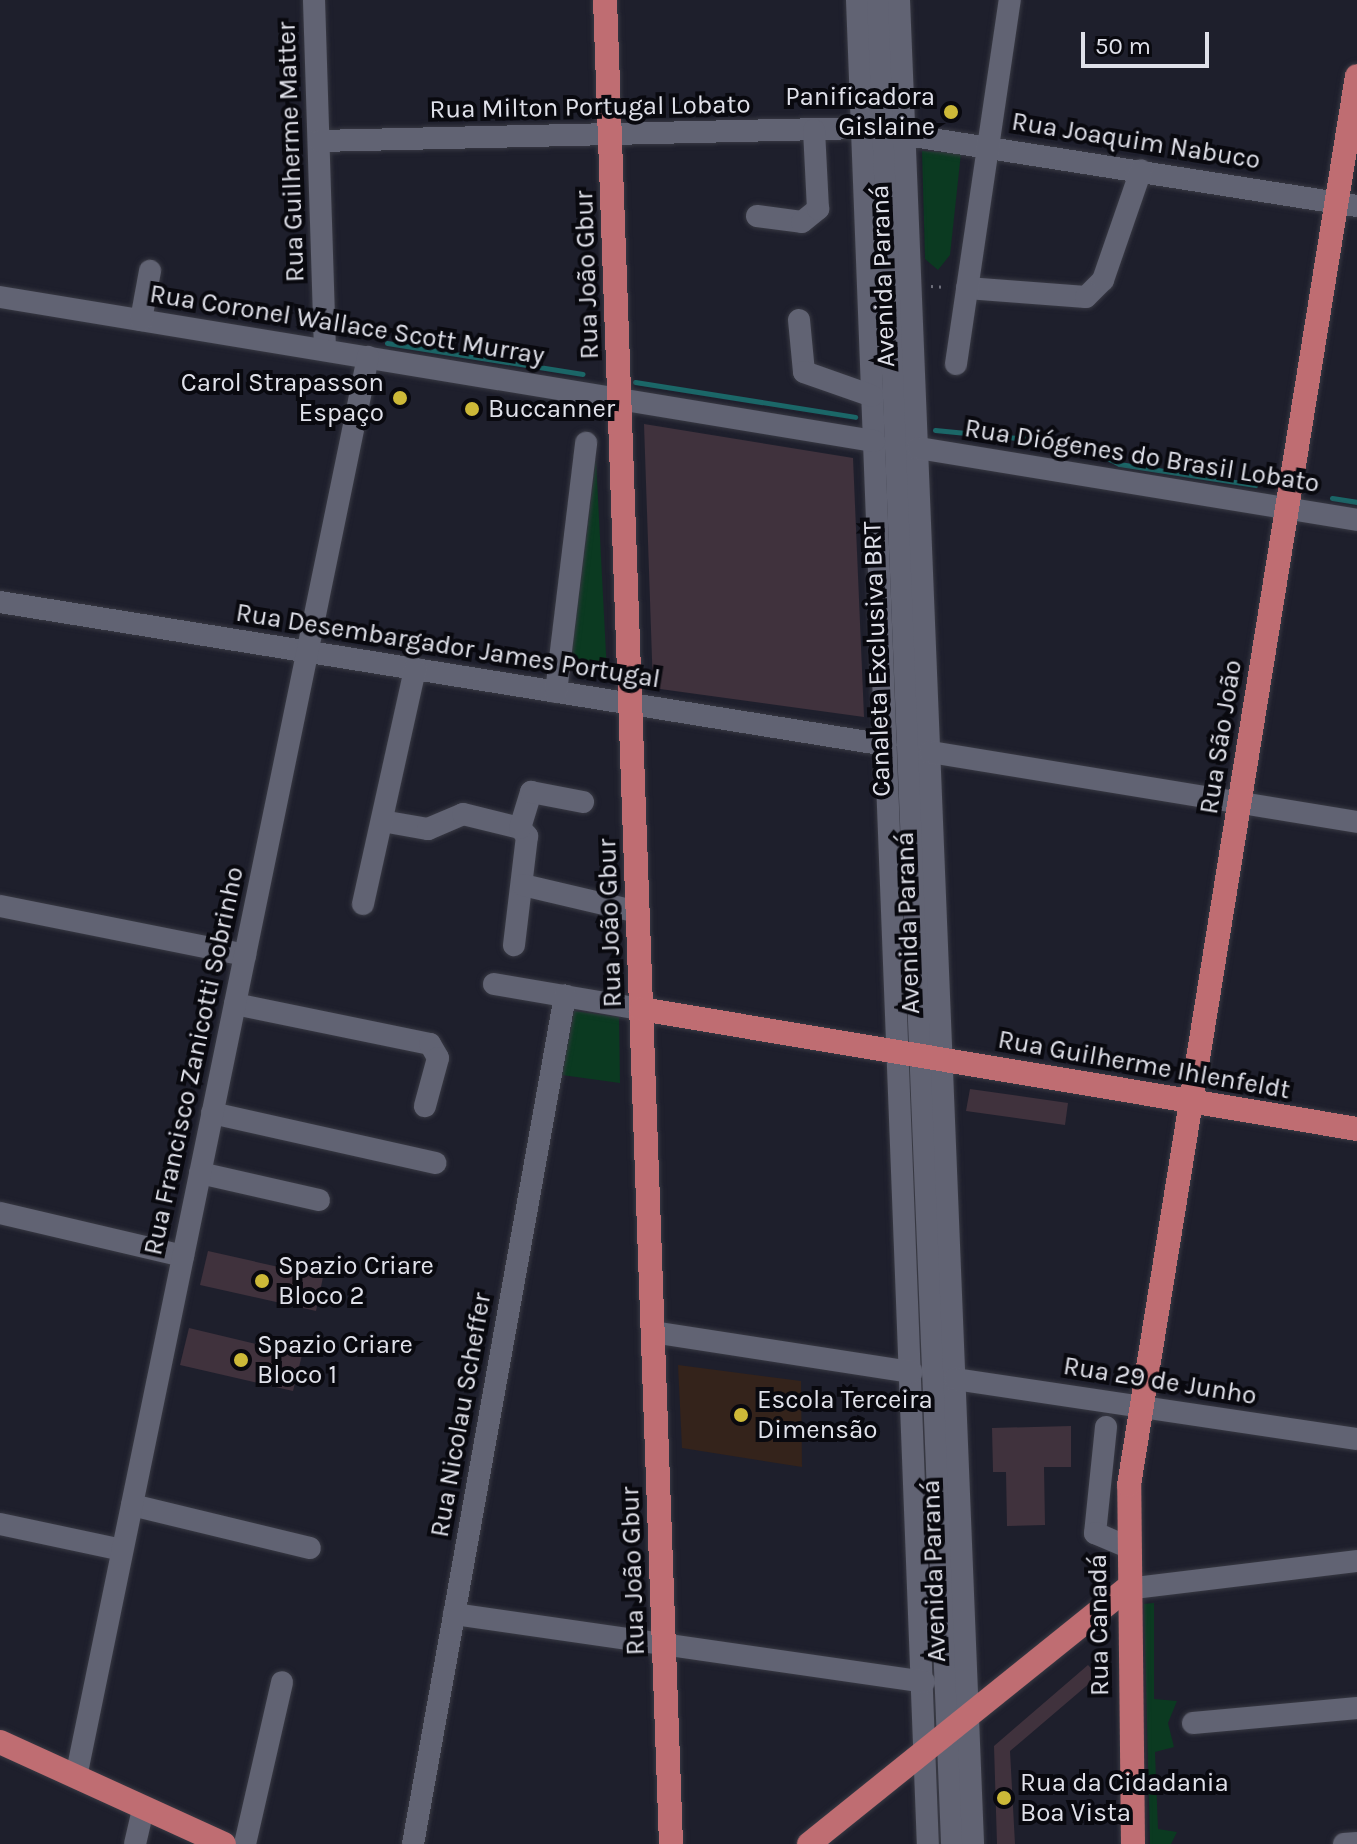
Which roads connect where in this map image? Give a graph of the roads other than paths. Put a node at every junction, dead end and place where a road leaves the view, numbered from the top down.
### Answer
1 (314, 0) edge
2 (605, 0) edge
3 (857, 0) edge
4 (878, 0) edge
5 (899, 0) edge
6 (1010, 0) edge
7 (1357, 76) edge
8 (814, 130) junction
9 (883, 130) junction
10 (610, 134) junction
11 (319, 141) junction
12 (989, 145) junction
13 (1141, 170) junction
14 (1347, 204) edge
15 (757, 216) dead end
16 (150, 271) dead end
17 (967, 288) junction
18 (0, 297) edge
19 (141, 320) junction
20 (799, 320) dead end
21 (325, 350) junction
22 (368, 357) junction
23 (956, 364) dead end
24 (872, 396) junction
25 (619, 399) junction
26 (874, 441) junction
27 (586, 443) dead end
28 (918, 448) junction
29 (1287, 508) junction
30 (1357, 520) edge
31 (900, 552) junction
32 (0, 602) edge
33 (882, 639) junction
34 (307, 652) junction
35 (415, 669) junction
36 (556, 692) junction
37 (630, 704) junction
38 (886, 745) junction
39 (930, 752) junction
40 (583, 802) dead end
41 (1239, 803) junction
42 (382, 821) junction
43 (1357, 822) edge
44 (520, 828) junction
45 (523, 885) junction
46 (363, 904) dead end
47 (0, 906) edge
48 (638, 912) junction
49 (514, 945) dead end
50 (245, 955) junction
51 (494, 984) dead end
52 (565, 996) junction
53 (235, 1004) junction
54 (641, 1009) junction
55 (921, 1056) junction
56 (1190, 1102) junction
57 (425, 1106) dead end
58 (212, 1113) junction
59 (1357, 1129) edge
60 (435, 1163) dead end
61 (200, 1173) junction
62 (319, 1200) dead end
63 (0, 1213) edge
64 (183, 1256) junction
65 (653, 1332) junction
66 (912, 1372) junction
67 (955, 1379) junction
68 (1140, 1406) junction
69 (1106, 1427) dead end
70 (1357, 1439) edge
71 (1131, 1469) junction
72 (1097, 1486) junction
73 (132, 1505) junction
74 (0, 1524) edge
75 (1126, 1546) junction
76 (310, 1548) dead end
77 (122, 1550) junction
78 (1357, 1561) edge
79 (1126, 1589) junction
80 (454, 1614) junction
81 (664, 1645) junction
82 (282, 1682) dead end
83 (924, 1682) junction
84 (1357, 1708) edge
85 (1193, 1723) dead end
86 (958, 1727) junction
87 (0, 1742) edge
88 (925, 1752) junction
89 (76, 1777) junction
90 (143, 1808) junction
91 (1357, 1843) edge
92 (135, 1844) edge
93 (224, 1844) edge
94 (245, 1844) edge
95 (413, 1844) edge
96 (671, 1844) edge
97 (809, 1844) edge
98 (928, 1844) edge
99 (952, 1844) edge
100 (973, 1844) edge
101 (1133, 1844) edge
102 (1344, 1844) edge

1 - 11 street, Rua Guilherme Matter
2 - 10 main road, Rua João Gbur
3 - 9 street, Avenida Paraná
4 - 9 street, Canaleta Exclusiva BRT
5 - 9 street, Avenida Paraná
6 - 12 street
7 - 14 main road, Rua São João
8 - 9 street, Rua Milton Portugal Lobato
8 - 10 street, Rua Milton Portugal Lobato
8 - 15 street
9 - 12 street, Rua Joaquim Nabuco
9 - 24 street, Avenida Paraná
9 - 28 street, Avenida Paraná
9 - 31 street, Canaleta Exclusiva BRT
10 - 11 street, Rua Milton Portugal Lobato
10 - 25 main road, Rua João Gbur
11 - 21 street, Rua Guilherme Matter
12 - 13 street, Rua Joaquim Nabuco
12 - 17 street
13 - 14 street, Rua Joaquim Nabuco
13 - 17 street
14 - 29 main road, Rua São João
16 - 19 street
17 - 23 street
18 - 19 street, Rua Coronel Wallace Scott Murray
19 - 21 street, Rua Coronel Wallace Scott Murray
20 - 24 street
21 - 22 street, Rua Coronel Wallace Scott Murray
22 - 25 street, Rua Coronel Wallace Scott Murray
22 - 34 street, Rua Francisco Zanicotti Sobrinho
24 - 26 street, Avenida Paraná
25 - 26 street, Rua Coronel Wallace Scott Murray
25 - 37 main road, Rua João Gbur
26 - 33 street, Avenida Paraná
27 - 36 street
28 - 29 street, Rua Diógenes do Brasil Lobato
28 - 39 street, Avenida Paraná
29 - 30 street, Rua Diógenes do Brasil Lobato
29 - 41 main road, Rua São João
31 - 33 street
31 - 55 street, Canaleta Exclusiva BRT
32 - 34 street, Rua Desembargador James Portugal
33 - 38 street, Avenida Paraná
34 - 35 street, Rua Desembargador James Portugal
34 - 50 street, Rua Francisco Zanicotti Sobrinho
35 - 36 street, Rua Desembargador James Portugal
35 - 42 street
36 - 37 street, Rua Desembargador James Portugal
37 - 38 street, Rua Desembargador James Portugal
37 - 48 main road, Rua João Gbur
38 - 55 street, Avenida Paraná
39 - 41 street
39 - 55 street, Avenida Paraná
40 - 44 street
41 - 43 street
41 - 56 main road, Rua São João
42 - 44 street
42 - 46 street
44 - 45 street
45 - 48 street
45 - 49 street
47 - 50 street
48 - 54 main road, Rua João Gbur
50 - 53 street, Rua Francisco Zanicotti Sobrinho
51 - 52 street
52 - 54 street
52 - 80 street, Rua Nicolau Scheffer
53 - 57 street
53 - 58 street, Rua Francisco Zanicotti Sobrinho
54 - 55 main road, Rua Guilherme Ihlenfeldt
54 - 65 main road, Rua João Gbur
55 - 56 main road, Rua Guilherme Ihlenfeldt
55 - 66 street, Avenida Paraná
55 - 67 street, Avenida Paraná
55 - 86 street, Canaleta Exclusiva BRT
56 - 59 main road, Rua Guilherme Ihlenfeldt
56 - 68 main road, Rua São João
58 - 60 street
58 - 61 street, Rua Francisco Zanicotti Sobrinho
61 - 62 street
61 - 64 street, Rua Francisco Zanicotti Sobrinho
63 - 64 street
64 - 73 street, Rua Francisco Zanicotti Sobrinho
65 - 66 street
65 - 81 main road, Rua João Gbur
66 - 83 street, Avenida Paraná
67 - 68 street, Rua 29 de Junho
67 - 86 street, Avenida Paraná
68 - 70 street, Rua 29 de Junho
68 - 71 main road, Rua Canadá
69 - 72 street
71 - 72 street
71 - 75 main road, Rua Canadá
72 - 75 street
73 - 76 street
73 - 77 street, Rua Francisco Zanicotti Sobrinho
74 - 77 street
75 - 79 main road, Rua Canadá
77 - 89 street, Rua Francisco Zanicotti Sobrinho
78 - 79 street
79 - 86 main road
79 - 101 main road, Rua Canadá
80 - 81 street
80 - 95 street, Rua Nicolau Scheffer
81 - 83 street
81 - 96 main road, Rua João Gbur
82 - 94 street
83 - 88 street, Avenida Paraná
84 - 85 street
86 - 88 main road
86 - 99 street, Canaleta Exclusiva BRT
86 - 100 street, Avenida Paraná
87 - 89 main road
88 - 97 main road
88 - 98 street, Avenida Paraná
89 - 90 main road
90 - 92 street
90 - 93 main road
91 - 102 street

